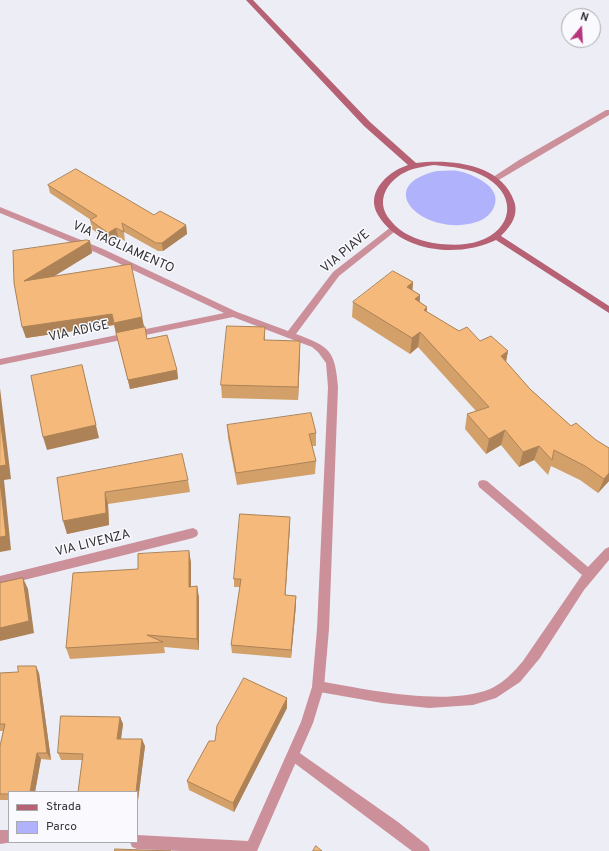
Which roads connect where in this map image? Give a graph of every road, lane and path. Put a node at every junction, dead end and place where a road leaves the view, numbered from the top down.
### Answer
1 (249, 0) edge
2 (609, 112) edge
3 (414, 166) junction
4 (494, 179) junction
5 (0, 210) edge
6 (394, 229) junction
7 (496, 236) junction
8 (609, 310) edge
9 (234, 314) junction
10 (290, 335) junction
11 (0, 362) edge
12 (483, 484) dead end
13 (193, 533) dead end
14 (609, 552) edge
15 (589, 574) junction
16 (0, 581) edge
17 (318, 687) junction
18 (294, 755) junction
19 (138, 842) edge
20 (251, 849) edge
21 (423, 851) edge

1 - 3 main road
2 - 4 street
3 - 4 main road
3 - 6 main road
4 - 7 main road
5 - 9 street, VIA TAGLIAMENTO
6 - 7 main road
6 - 10 street, VIA PIAVE
7 - 8 main road
9 - 10 street, VIA TAGLIAMENTO
9 - 11 street, VIA ADIGE
10 - 17 street, VIA TAGLIAMENTO
12 - 15 street
13 - 16 street, VIA LIVENZA
14 - 15 street
15 - 17 street
17 - 18 street, VIA TAGLIAMENTO
18 - 20 street, VIA TAGLIAMENTO
18 - 21 street
19 - 20 street

